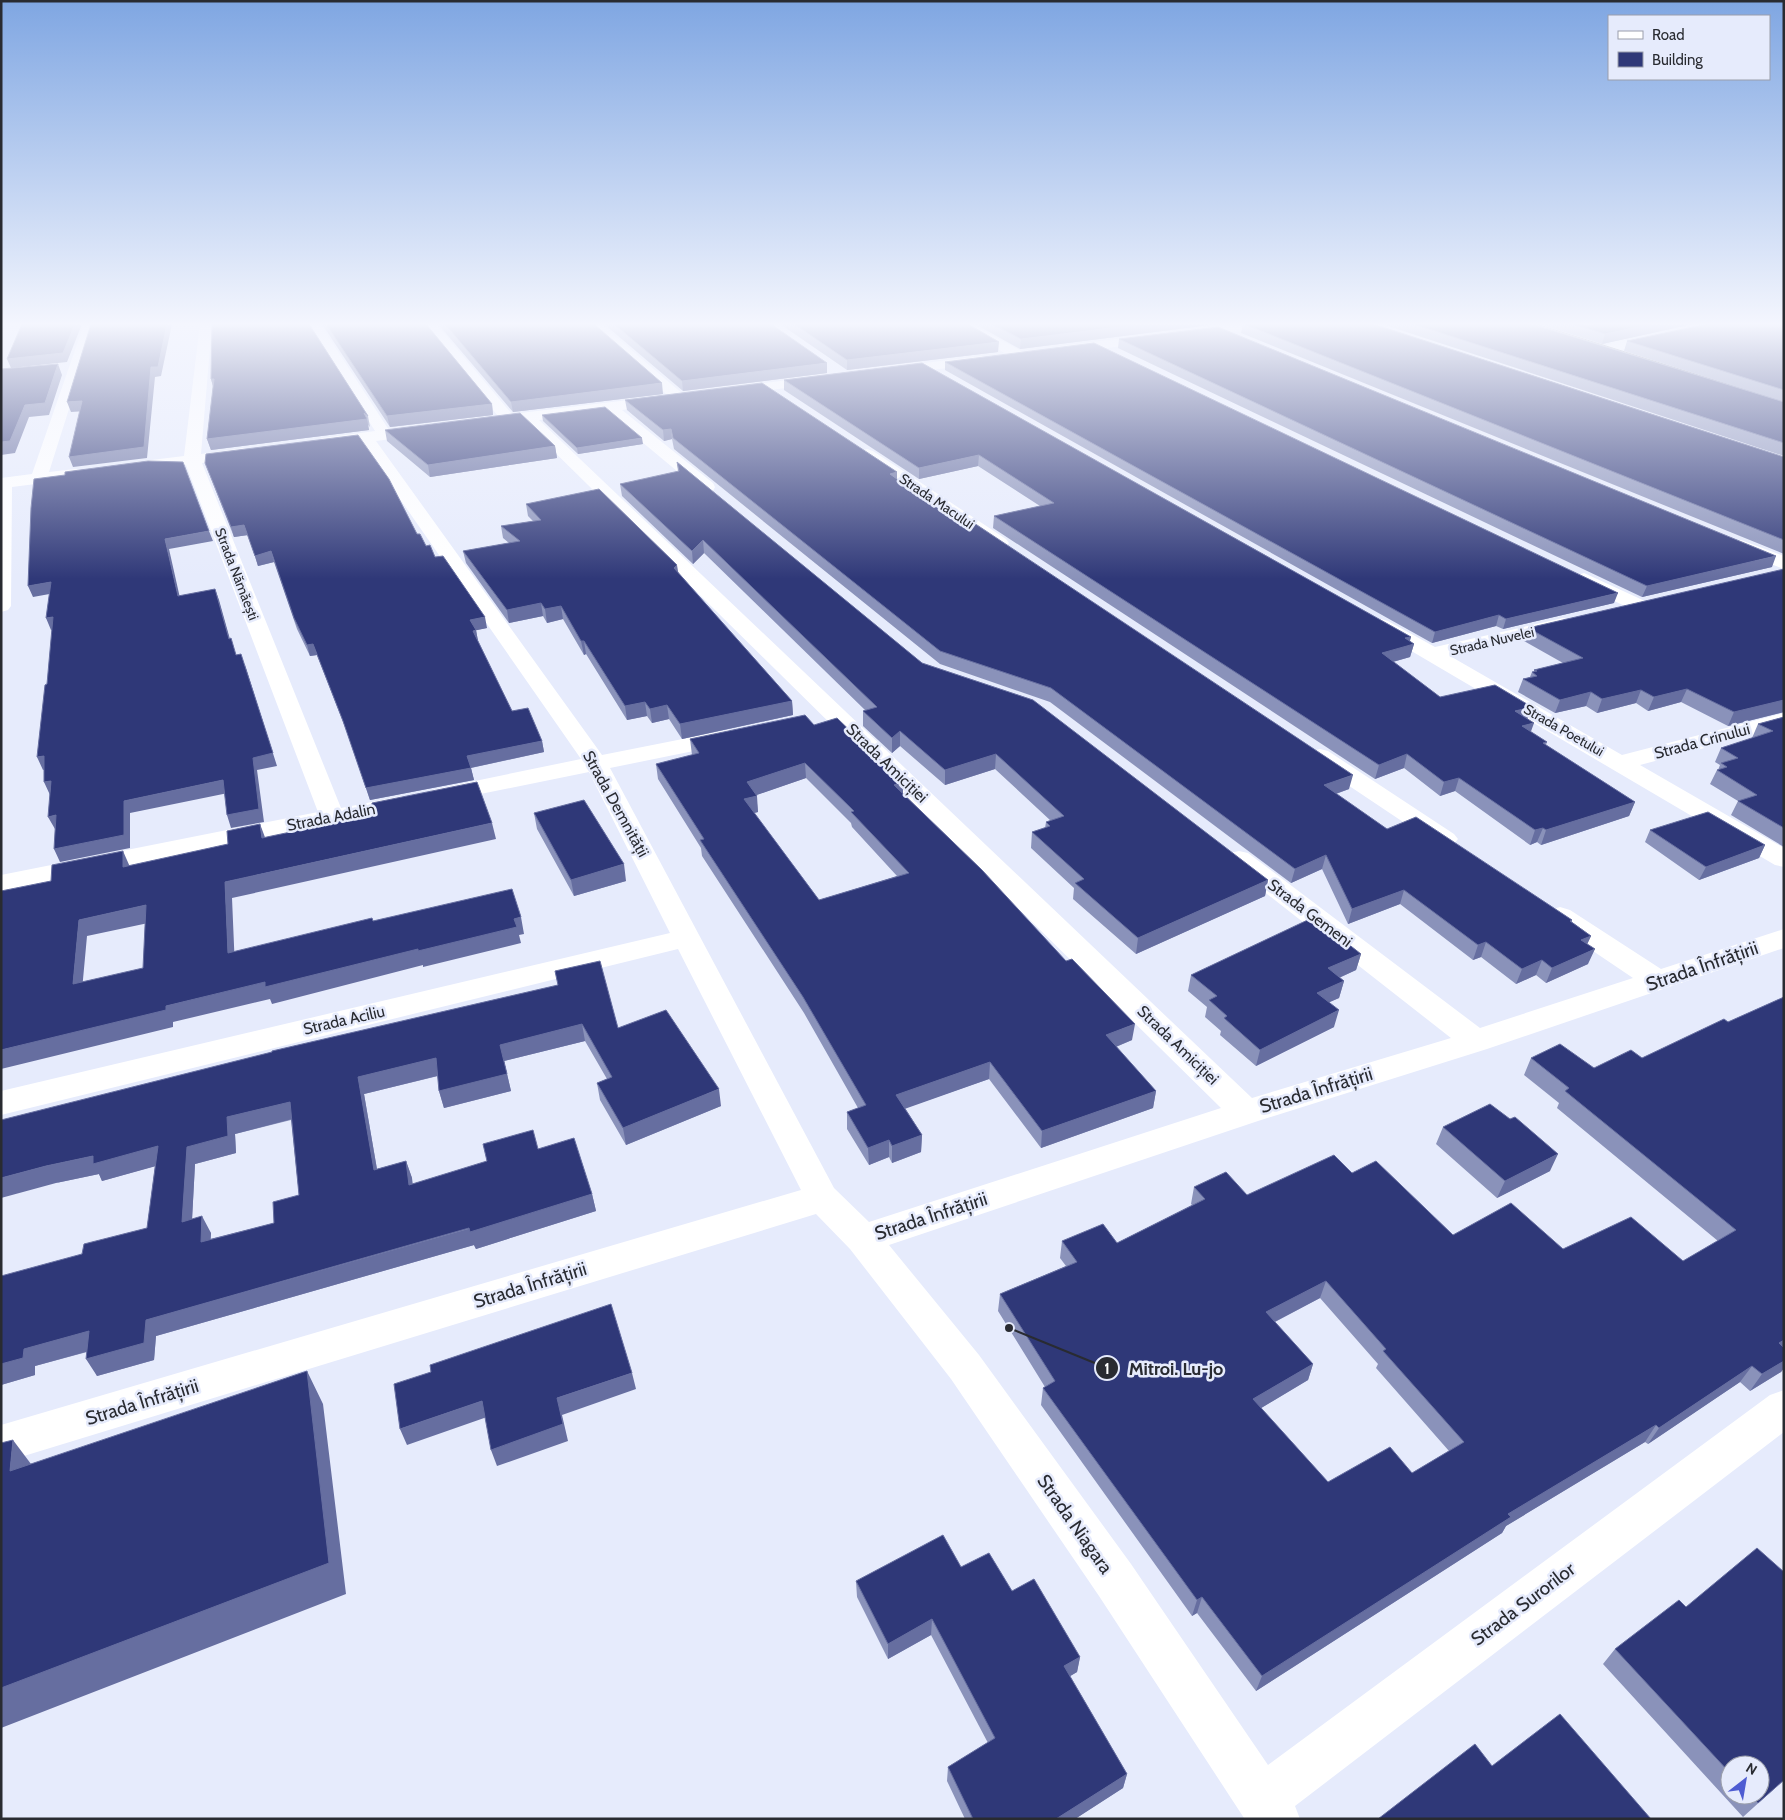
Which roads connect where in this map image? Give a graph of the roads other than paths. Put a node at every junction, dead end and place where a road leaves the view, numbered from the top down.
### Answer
1 (61, 409) edge
2 (197, 409) edge
3 (360, 409) edge
4 (509, 409) edge
5 (594, 409) edge
6 (612, 409) edge
7 (517, 418) junction
8 (470, 424) edge
9 (432, 429) edge
10 (375, 436) junction
11 (847, 442) edge
12 (308, 445) edge
13 (260, 451) edge
14 (192, 459) junction
15 (116, 469) edge
16 (87, 473) edge
17 (39, 479) junction
18 (2, 483) edge
19 (724, 501) edge
20 (1731, 542) edge
21 (1021, 557) edge
22 (1784, 563) edge
23 (1569, 572) edge
24 (1784, 572) edge
25 (1764, 577) edge
26 (1, 606) edge
27 (1611, 613) edge
28 (1367, 617) edge
29 (1582, 620) edge
30 (1433, 654) junction
31 (837, 715) junction
32 (810, 720) edge
33 (1784, 720) edge
34 (752, 732) edge
35 (1301, 743) edge
36 (1620, 763) junction
37 (597, 765) junction
38 (332, 816) junction
39 (1222, 846) edge
40 (1466, 853) edge
41 (1784, 859) edge
42 (1, 883) edge
43 (1540, 903) edge
44 (687, 938) junction
45 (1784, 938) edge
46 (1658, 981) junction
47 (1476, 1041) junction
48 (1, 1103) edge
49 (1246, 1112) junction
50 (822, 1198) junction
51 (863, 1239) junction
52 (1784, 1408) edge
53 (1, 1444) edge
54 (1268, 1809) edge

1 - 17 street
2 - 14 street, Strada Nămăești
3 - 10 street, Strada Demnității
4 - 7 street, Strada Amiciției
5 - 7 street
6 - 19 street
7 - 8 street
7 - 31 street, Strada Amiciției
9 - 10 street
10 - 12 street
10 - 37 street, Strada Demnității
11 - 21 street, Strada Macului
13 - 14 street
14 - 15 street
14 - 38 street, Strada Nămăești
16 - 17 street
17 - 18 street
18 - 26 street
20 - 22 street
23 - 27 street
24 - 25 street
28 - 30 street, Strada Poetului
29 - 30 street, Strada Nuvelei
30 - 36 street, Strada Poetului
31 - 32 street
31 - 49 street, Strada Amiciției
33 - 36 street, Strada Crinului
34 - 37 street, Strada Adalin
35 - 40 street
36 - 41 street, Strada Poetului
37 - 38 street, Strada Adalin
37 - 44 street, Strada Demnității
38 - 42 street, Strada Adalin
39 - 47 street, Strada Gemeni
43 - 46 street
44 - 48 street, Strada Aciliu
44 - 50 street, Strada Demnității
45 - 46 street, Strada Înfrățirii
46 - 47 street, Strada Înfrățirii
47 - 49 street, Strada Înfrățirii
49 - 51 street, Strada Înfrățirii
50 - 51 street, Strada Înfrățirii
50 - 53 street, Strada Înfrățirii
51 - 54 street, Strada Niagara
52 - 54 street, Strada Surorilor

